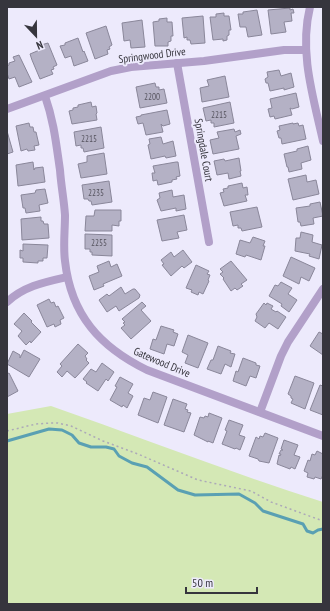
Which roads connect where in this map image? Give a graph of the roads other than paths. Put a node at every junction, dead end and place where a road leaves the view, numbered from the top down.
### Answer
1 (310, 7) edge
2 (306, 50) junction
3 (177, 63) junction
4 (45, 96) junction
5 (7, 109) edge
6 (323, 141) edge
7 (209, 242) dead end
8 (67, 277) junction
9 (323, 289) edge
10 (320, 301) edge
11 (7, 302) edge
12 (260, 412) junction
13 (323, 436) edge

1 - 2 street
2 - 3 street, Springwood Drive
2 - 6 street
3 - 4 street, Springwood Drive
3 - 7 street, Springdale Court
4 - 5 street, Springwood Drive
4 - 8 street, Gatewood Drive
8 - 11 street
8 - 12 street, Gatewood Drive
9 - 10 street
10 - 12 street
12 - 13 street, Gatewood Drive

